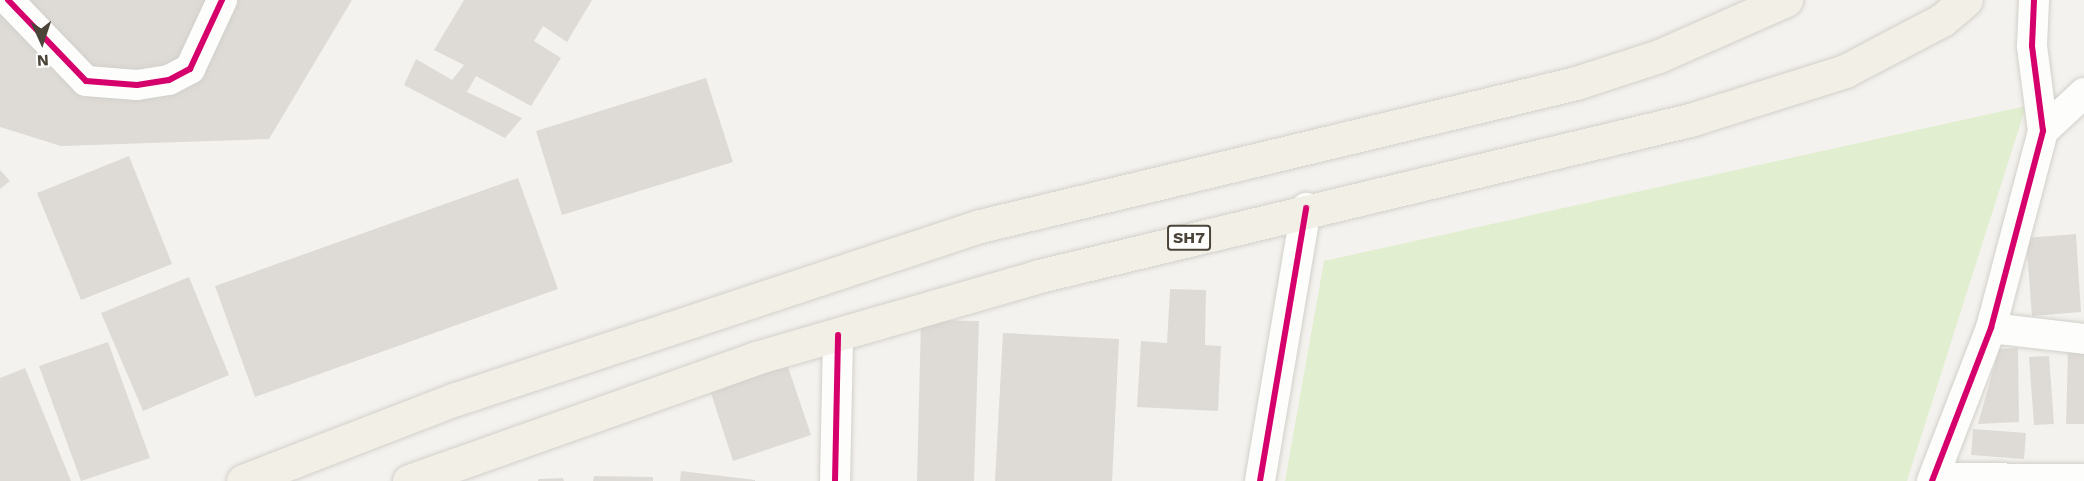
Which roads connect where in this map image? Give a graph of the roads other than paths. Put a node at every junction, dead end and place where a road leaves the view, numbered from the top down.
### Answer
1 (8, 0) edge
2 (222, 0) edge
3 (1786, 0) edge
4 (1966, 0) edge
5 (2034, 0) edge
6 (2084, 93) edge
7 (2043, 131) junction
8 (1306, 208) junction
9 (1991, 328) junction
10 (838, 335) junction
11 (2084, 339) edge
12 (1933, 479) edge
13 (2084, 479) edge
14 (243, 481) edge
15 (409, 481) edge
16 (835, 481) edge
17 (1260, 481) edge

1 - 2 street
3 - 14 main road
4 - 8 main road, SH7
5 - 7 street
6 - 7 street
7 - 9 street
8 - 10 main road, SH7
8 - 17 street
9 - 11 street
9 - 12 street
10 - 15 main road, SH7
10 - 16 street
12 - 13 street

